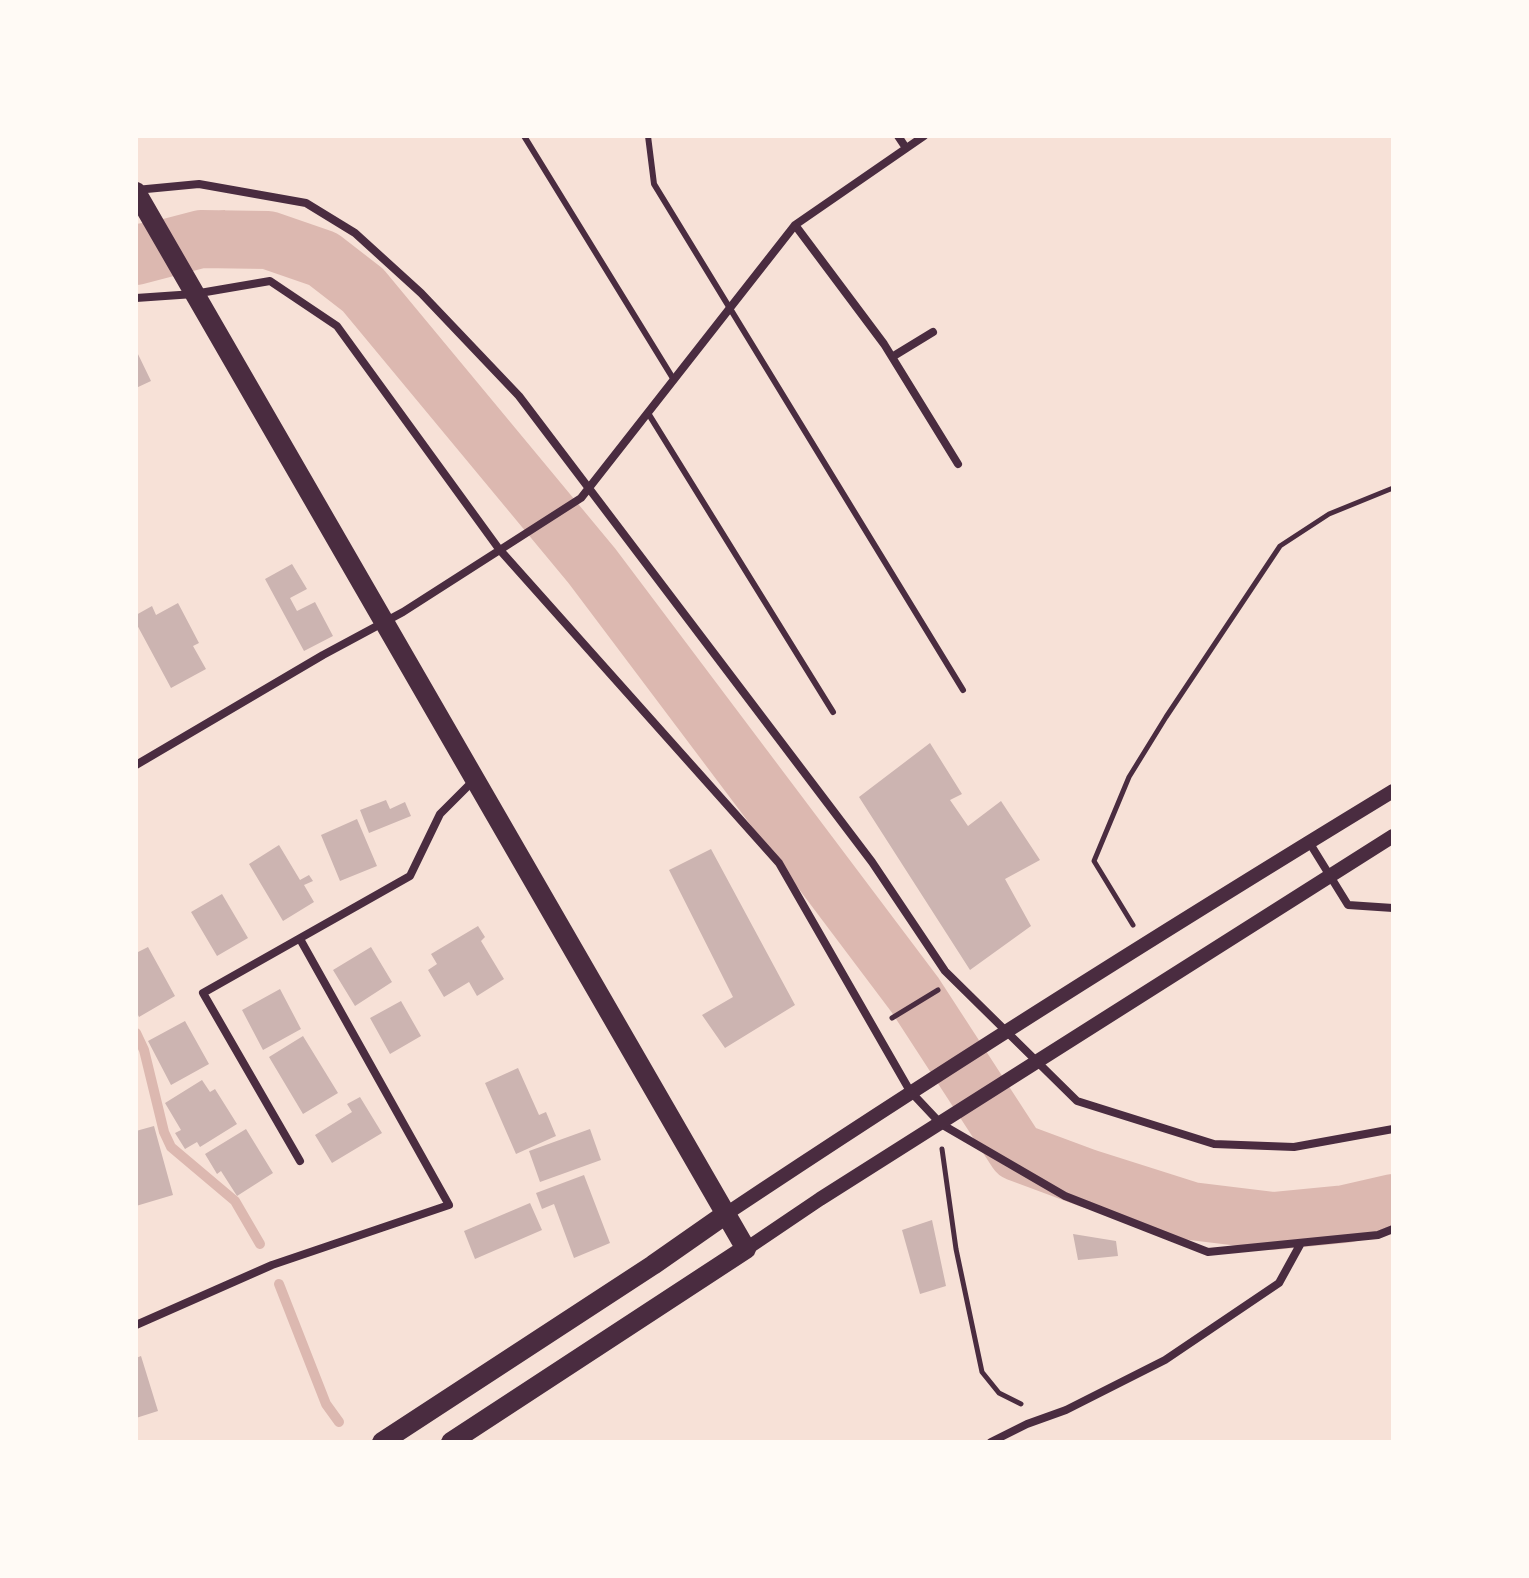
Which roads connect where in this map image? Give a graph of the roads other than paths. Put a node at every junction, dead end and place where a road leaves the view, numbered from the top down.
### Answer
1 (524, 136) edge
2 (648, 136) edge
3 (898, 136) edge
4 (924, 136) edge
5 (906, 148) junction
6 (136, 191) edge
7 (795, 225) junction
8 (194, 294) junction
9 (136, 298) edge
10 (729, 309) junction
11 (933, 332) dead end
12 (892, 357) junction
13 (674, 380) junction
14 (648, 413) junction
15 (958, 464) dead end
16 (588, 489) junction
17 (499, 549) junction
18 (383, 622) junction
19 (963, 690) dead end
20 (833, 712) dead end
21 (136, 765) edge
22 (475, 779) junction
23 (1393, 791) edge
24 (1393, 836) edge
25 (1309, 842) junction
26 (1330, 875) junction
27 (1393, 908) edge
28 (300, 939) junction
29 (1006, 1032) junction
30 (1036, 1062) junction
31 (910, 1091) junction
32 (941, 1124) junction
33 (1393, 1129) edge
34 (300, 1161) dead end
35 (726, 1214) junction
36 (1393, 1229) edge
37 (1301, 1243) junction
38 (746, 1249) junction
39 (136, 1325) edge
40 (382, 1442) edge
41 (451, 1442) edge
42 (991, 1442) edge

1 - 13 lane
2 - 10 lane
3 - 5 street
4 - 5 street
5 - 7 street
6 - 8 main road
6 - 16 street
7 - 10 street
7 - 12 street
8 - 9 street
8 - 17 street
8 - 18 main road
10 - 13 street
10 - 19 lane
11 - 12 street
12 - 15 street
13 - 14 street
14 - 16 street
14 - 20 lane
16 - 17 street
16 - 29 street
17 - 18 street
17 - 31 street
18 - 21 street
18 - 22 main road
22 - 28 street
22 - 35 main road
23 - 25 street
24 - 26 street
25 - 26 street
25 - 29 street
26 - 27 street
26 - 30 street
28 - 34 street
28 - 39 street
29 - 30 street
29 - 31 street
30 - 32 street
30 - 33 street
31 - 32 street
31 - 35 street
32 - 37 street
32 - 38 street
35 - 38 main road
35 - 40 main road
36 - 37 street
37 - 42 street
38 - 41 main road

